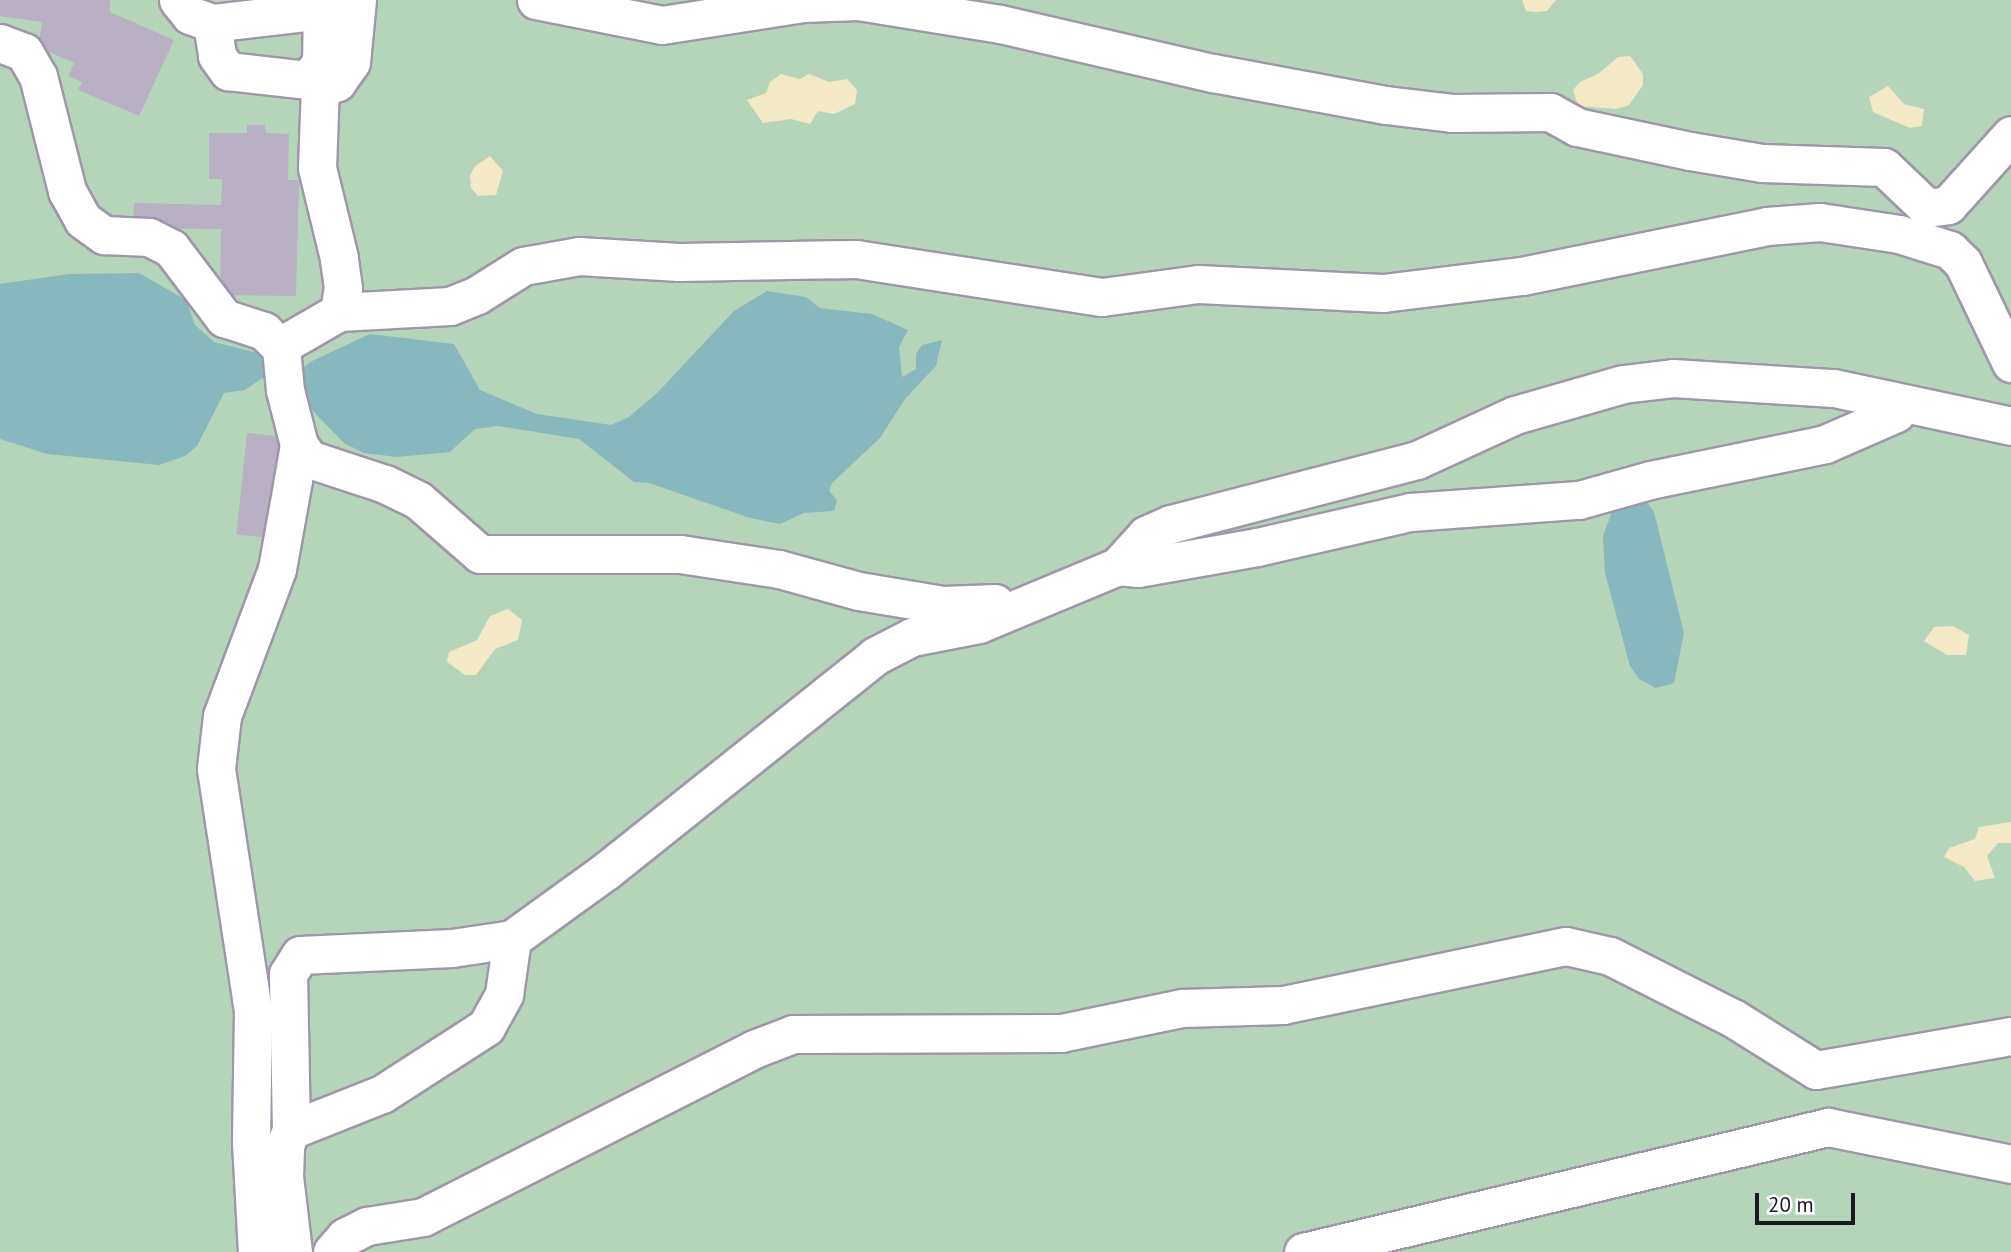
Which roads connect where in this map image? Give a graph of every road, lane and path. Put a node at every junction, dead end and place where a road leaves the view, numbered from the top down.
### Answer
1 (178, 0) edge
2 (357, 0) edge
3 (536, 0) edge
4 (323, 5) edge
5 (212, 23) junction
6 (0, 43) edge
7 (314, 84) junction
8 (2011, 135) edge
9 (339, 312) junction
10 (280, 346) junction
11 (2011, 363) edge
12 (1896, 404) junction
13 (2011, 426) edge
14 (299, 445) junction
15 (1118, 566) junction
16 (1071, 585) junction
17 (512, 939) junction
18 (2011, 1036) edge
19 (290, 1130) junction
20 (2011, 1164) edge
21 (257, 1252) edge
22 (293, 1252) edge
23 (332, 1252) edge
24 (1303, 1252) edge

1 - 5 lane
2 - 7 lane
3 - 8 lane
4 - 5 lane
4 - 7 lane
5 - 7 lane
6 - 10 lane
7 - 9 lane
9 - 10 lane
9 - 11 lane
10 - 14 lane
12 - 13 lane
12 - 15 lane
12 - 15 lane
14 - 16 lane
14 - 21 lane
15 - 16 lane
16 - 17 lane
17 - 19 lane
17 - 19 lane
18 - 23 lane
19 - 22 lane
20 - 24 lane

